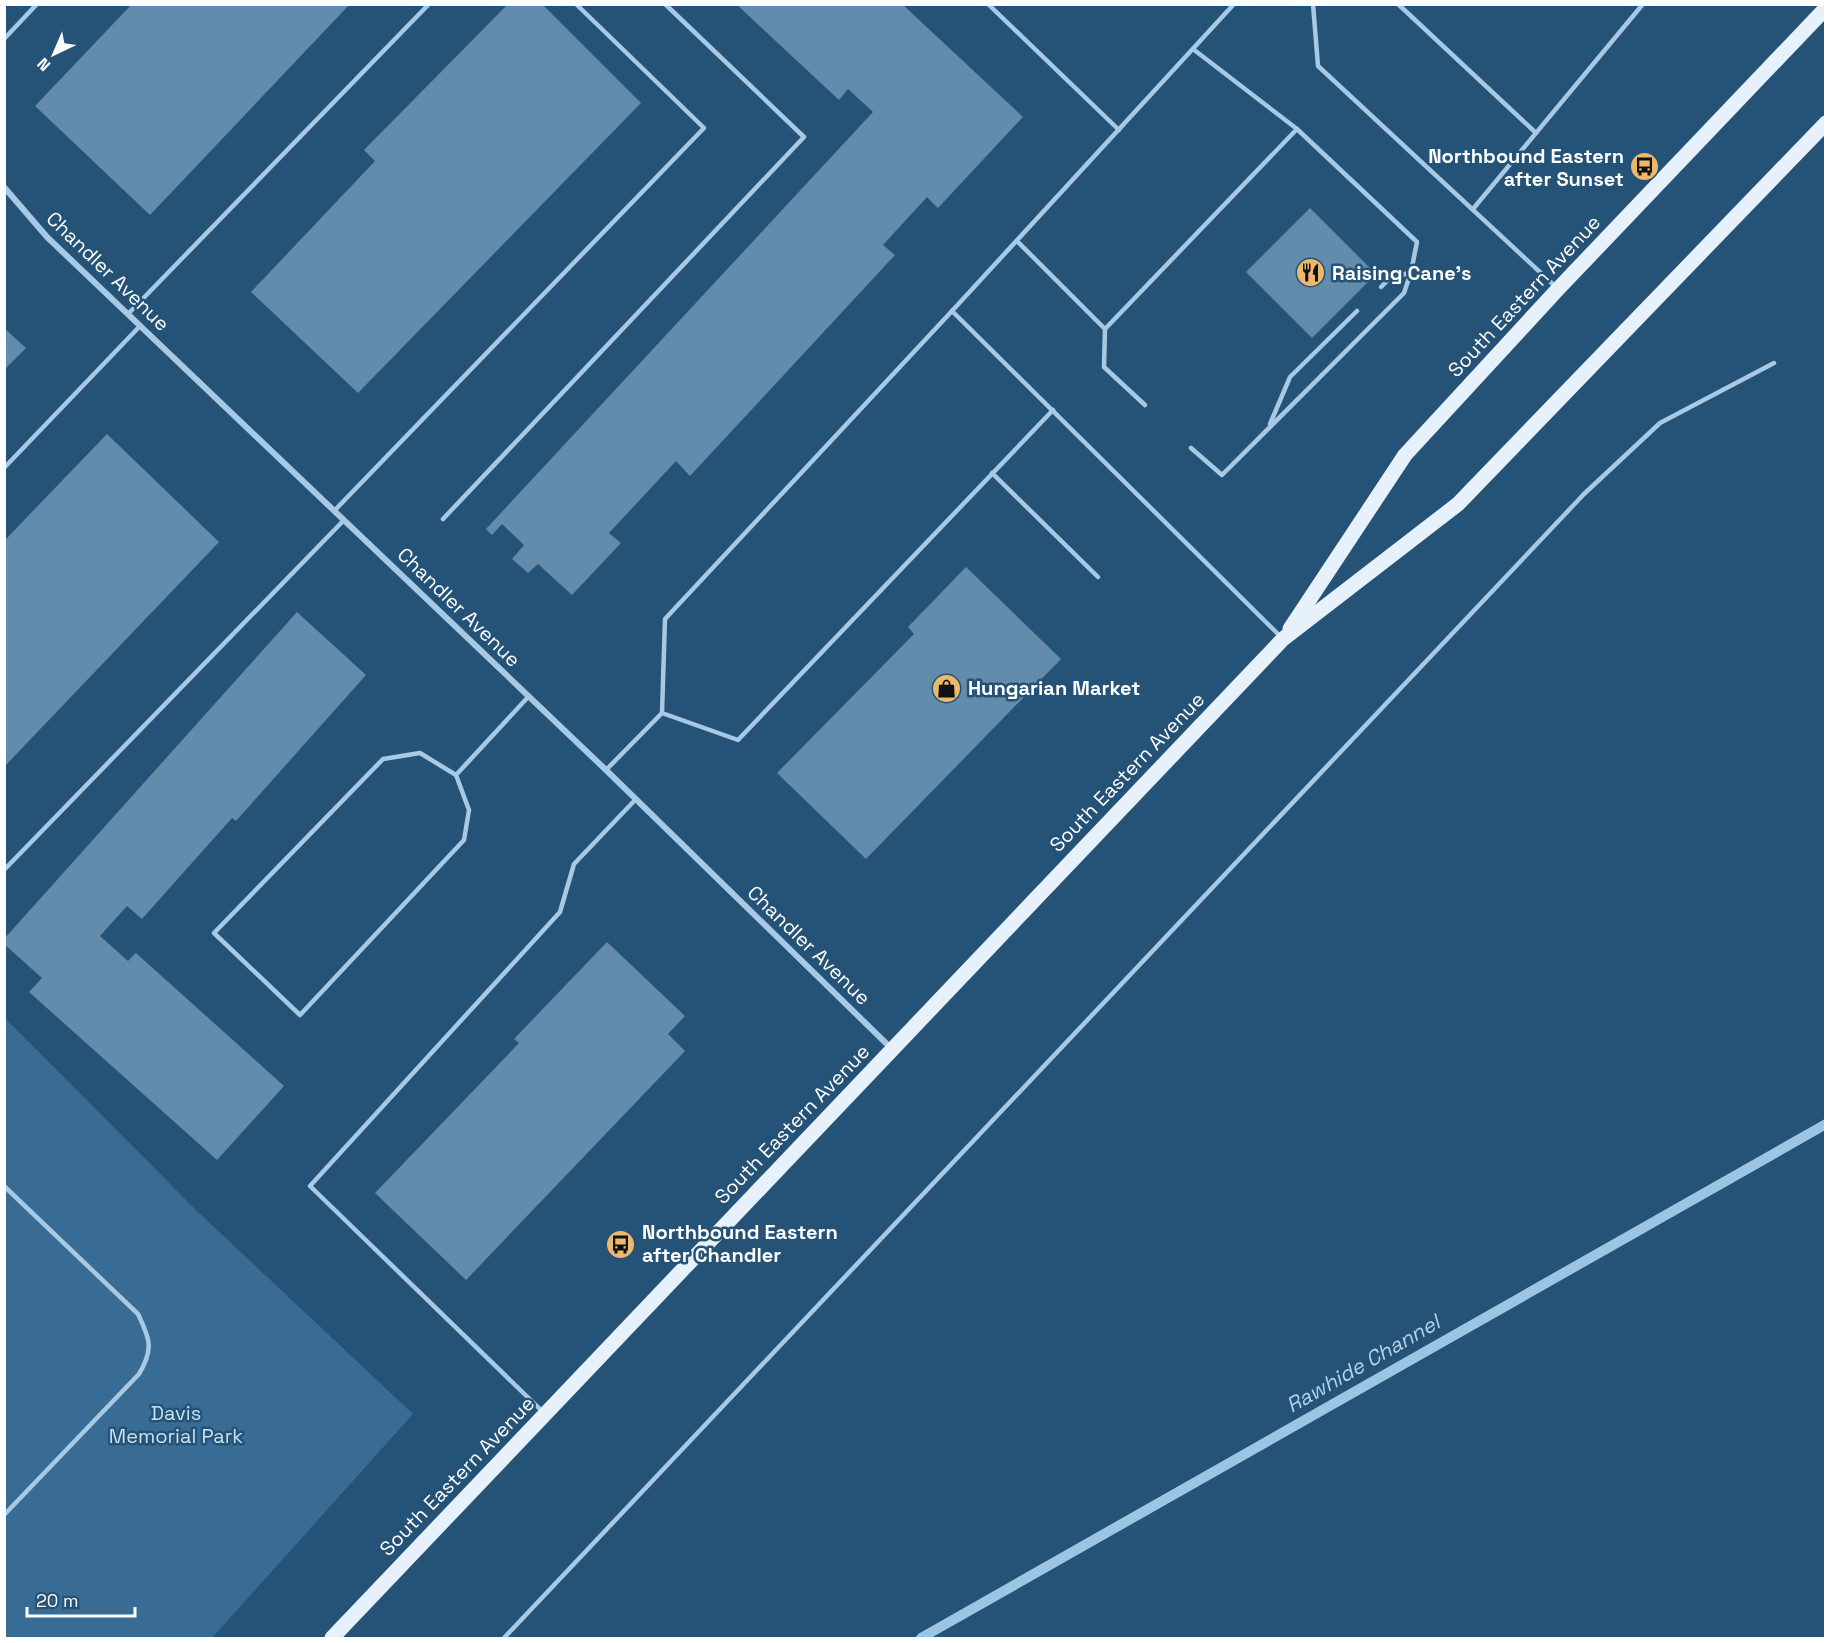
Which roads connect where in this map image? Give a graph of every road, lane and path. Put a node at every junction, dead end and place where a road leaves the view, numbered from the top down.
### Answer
1 (37, 4) edge
2 (429, 4) edge
3 (576, 4) edge
4 (665, 4) edge
5 (988, 4) edge
6 (1234, 4) edge
7 (1314, 4) edge
8 (1398, 4) edge
9 (1642, 4) edge
10 (1826, 8) edge
11 (4, 39) edge
12 (1193, 49) junction
13 (1826, 123) edge
14 (1298, 129) junction
15 (1119, 130) junction
16 (1536, 133) junction
17 (4, 187) edge
18 (1473, 209) junction
19 (1017, 241) junction
20 (1412, 272) junction
21 (1381, 287) dead end
22 (1558, 289) junction
23 (1357, 310) dead end
24 (952, 311) junction
25 (128, 314) junction
26 (140, 326) junction
27 (1105, 329) junction
28 (1774, 363) dead end
29 (1145, 405) dead end
30 (1053, 410) junction
31 (1269, 427) junction
32 (1191, 448) dead end
33 (4, 468) edge
34 (992, 473) junction
35 (334, 511) junction
36 (443, 519) dead end
37 (344, 520) junction
38 (1098, 577) dead end
39 (1283, 639) junction
40 (529, 696) junction
41 (662, 712) junction
42 (606, 770) junction
43 (456, 775) junction
44 (636, 799) junction
45 (4, 870) edge
46 (892, 1049) junction
47 (4, 1186) edge
48 (545, 1414) junction
49 (4, 1515) edge
50 (332, 1638) edge
51 (504, 1638) edge

1 - 11 lane
2 - 25 lane
3 - 35 lane
4 - 36 lane
5 - 15 lane
6 - 12 lane
7 - 18 lane
8 - 16 lane
9 - 16 lane
10 - 22 main road, South Eastern Avenue
12 - 14 lane
12 - 15 lane
13 - 39 main road, South Eastern Avenue
14 - 20 lane
14 - 27 lane
15 - 19 lane
16 - 18 lane
17 - 25 street, Chandler Avenue
18 - 22 lane
19 - 24 lane
19 - 27 lane
20 - 21 lane
20 - 31 lane
22 - 39 main road, South Eastern Avenue
23 - 31 lane
24 - 30 lane
24 - 41 lane
25 - 26 street, Chandler Avenue
26 - 33 lane
26 - 35 street, Chandler Avenue
27 - 29 lane
28 - 51 lane
30 - 34 lane
30 - 39 lane
31 - 32 lane
34 - 38 lane
34 - 41 lane
35 - 37 street, Chandler Avenue
37 - 40 street, Chandler Avenue
37 - 45 lane
39 - 46 main road, South Eastern Avenue
40 - 42 street, Chandler Avenue
40 - 43 lane
41 - 42 lane
42 - 44 street, Chandler Avenue
43 - 43 lane
44 - 46 street, Chandler Avenue
44 - 48 lane
46 - 48 main road, South Eastern Avenue
47 - 49 lane
48 - 50 main road, South Eastern Avenue

